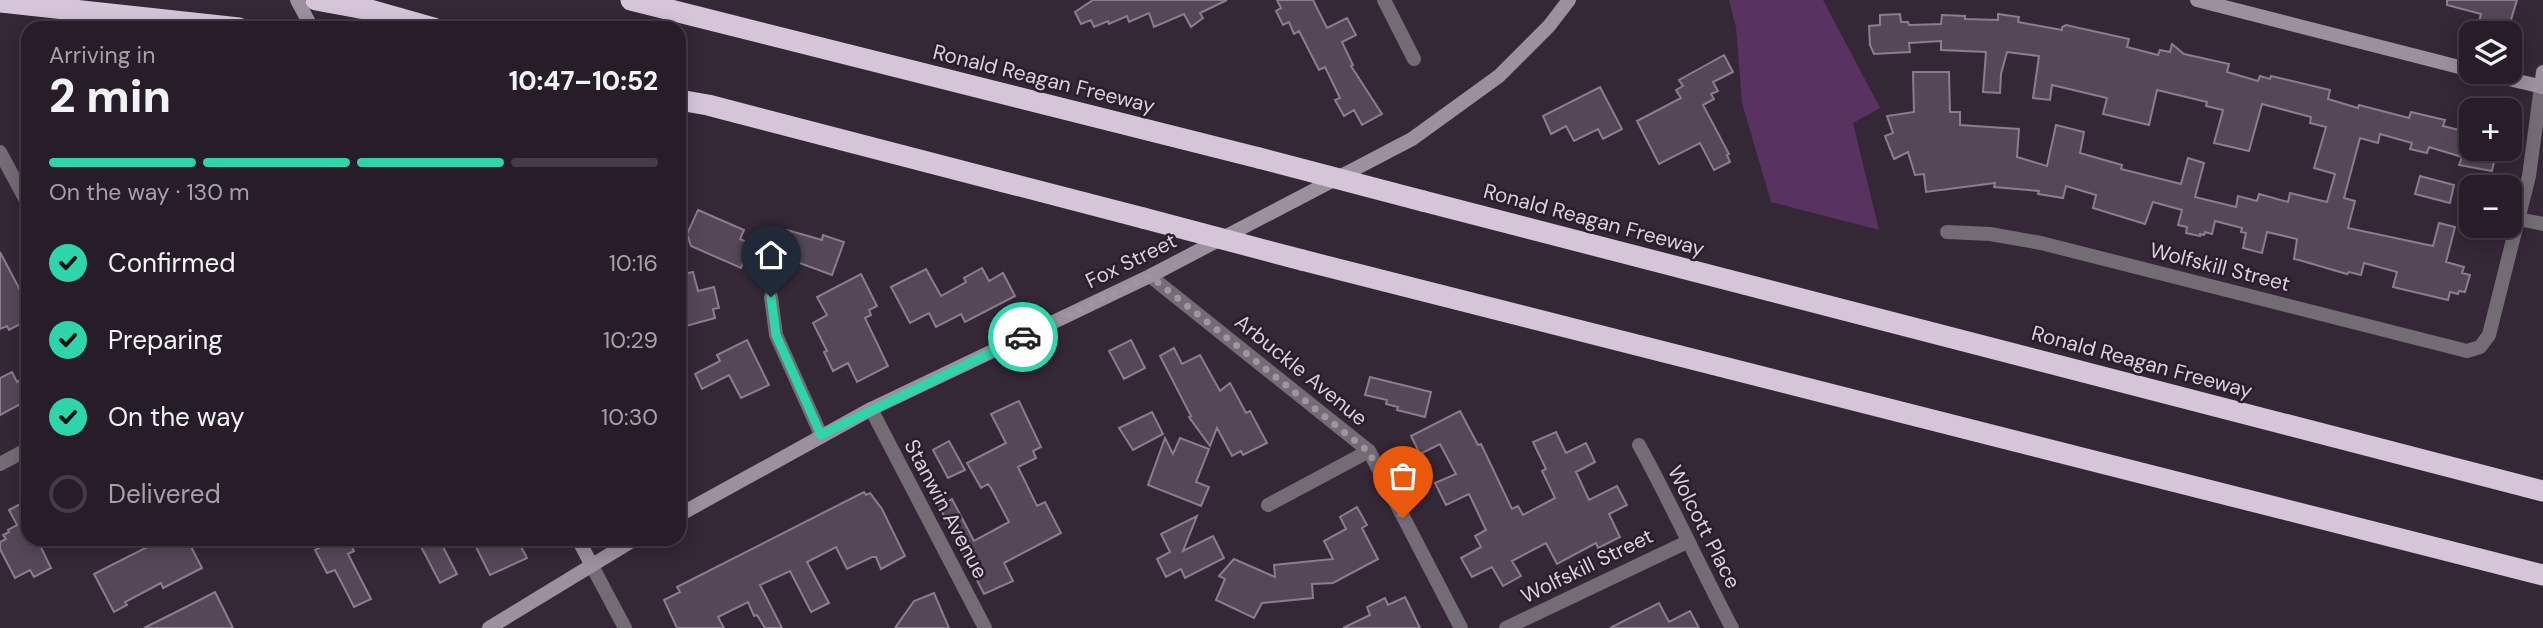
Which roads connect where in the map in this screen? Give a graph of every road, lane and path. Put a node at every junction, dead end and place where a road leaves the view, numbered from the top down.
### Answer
1 (297, 0) edge
2 (316, 0) edge
3 (631, 0) edge
4 (1384, 0) edge
5 (1569, 0) edge
6 (2197, 0) edge
7 (0, 2) edge
8 (192, 21) edge
9 (308, 21) edge
10 (409, 21) edge
11 (1414, 60) dead end
12 (2459, 67) edge
13 (2522, 79) edge
14 (2542, 82) edge
15 (686, 100) edge
16 (0, 152) edge
17 (14, 177) junction
18 (0, 183) edge
19 (21, 190) edge
20 (2522, 206) edge
21 (2522, 220) edge
22 (2543, 224) edge
23 (1947, 232) dead end
24 (2514, 238) edge
25 (1150, 276) junction
26 (771, 297) dead end
27 (871, 409) junction
28 (821, 435) junction
29 (1639, 445) dead end
30 (1369, 452) junction
31 (21, 453) edge
32 (0, 464) edge
33 (2543, 491) edge
34 (1268, 505) dead end
35 (686, 511) edge
36 (1687, 542) junction
37 (582, 546) edge
38 (623, 546) edge
39 (591, 564) junction
40 (2542, 575) edge
41 (489, 628) edge
42 (625, 628) edge
43 (985, 628) edge
44 (1461, 628) edge
45 (1506, 628) edge
46 (1732, 628) edge

1 - 9 main road
2 - 10 highway
3 - 33 highway, Ronald Reagan Freeway, bridge
4 - 11 street
5 - 25 main road, Fox Street
6 - 12 main road
7 - 8 highway
13 - 14 main road
14 - 20 street
15 - 40 highway, bridge
16 - 17 street
17 - 18 street
17 - 19 street
21 - 22 street
23 - 24 street, Wolfskill Street
25 - 27 main road, Fox Street
25 - 30 street, Arbuckle Avenue
26 - 28 street
27 - 28 main road, Fox Street
27 - 43 street, Stanwin Avenue
28 - 35 main road, Fox Street
29 - 36 street, Wolcott Place
30 - 34 street
30 - 44 street, Arbuckle Avenue
31 - 32 street
36 - 45 street, Wolfskill Street
36 - 46 street, Wolcott Place
37 - 39 main road
38 - 39 main road
39 - 41 main road
39 - 42 street

